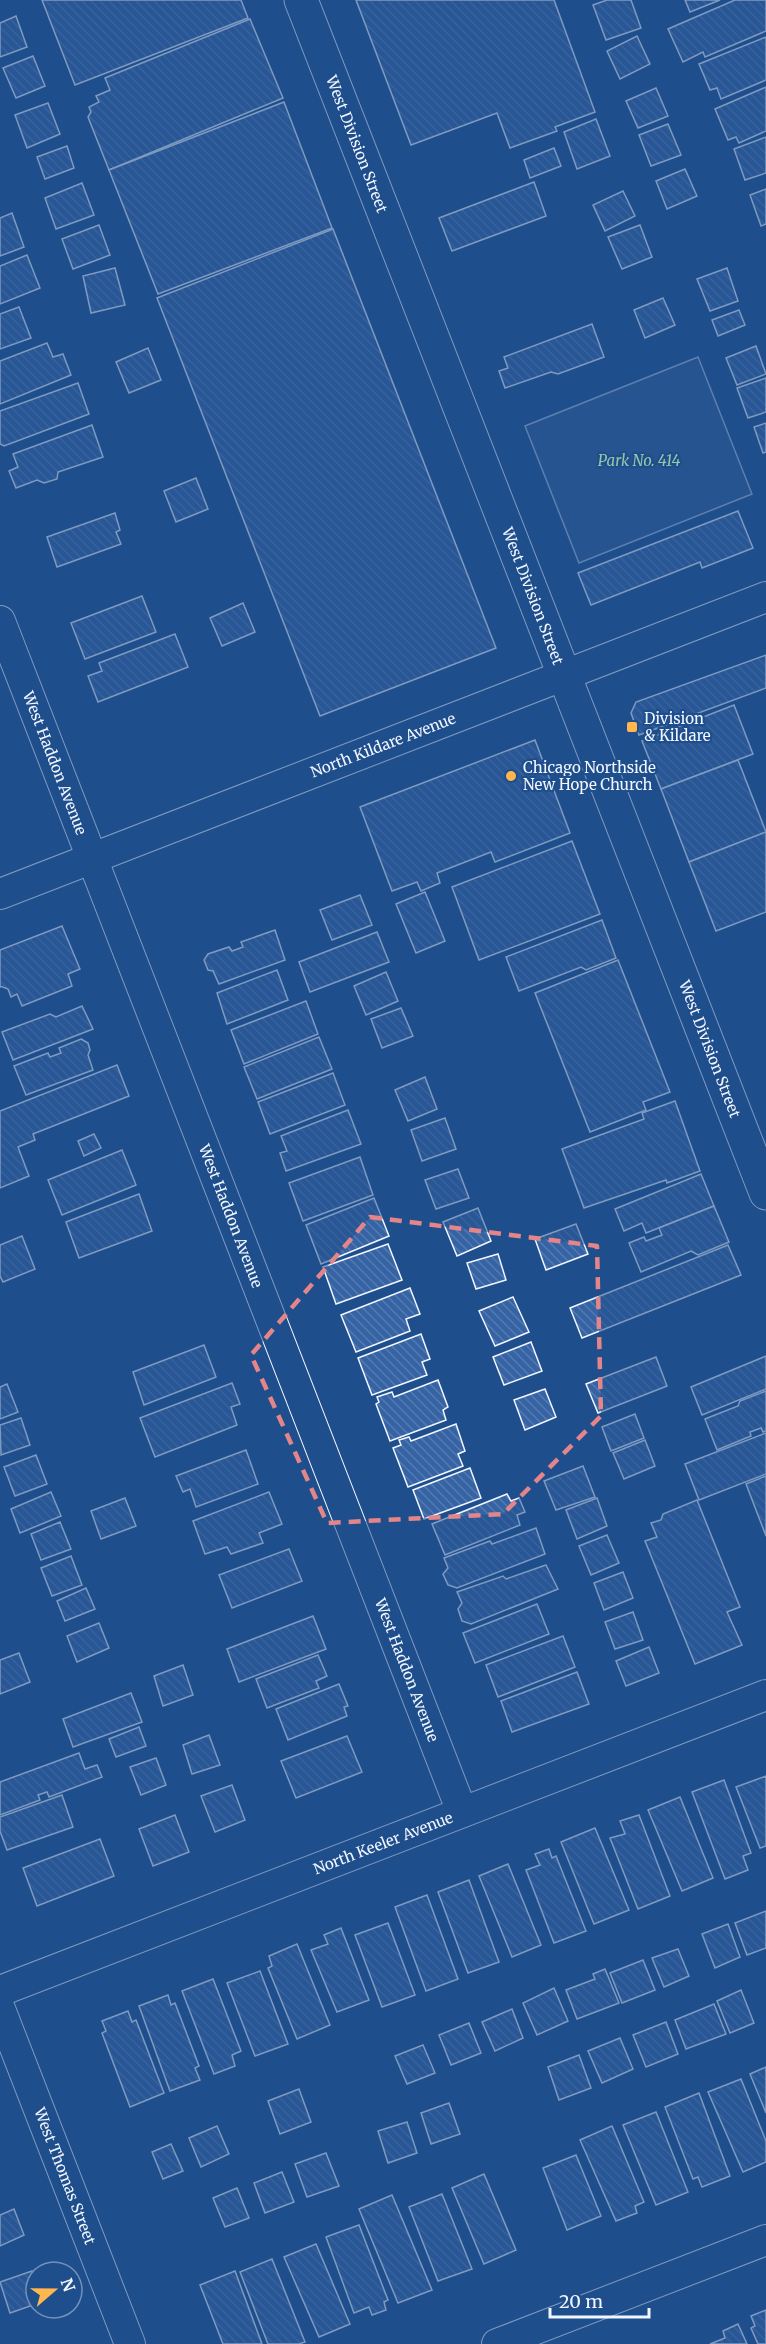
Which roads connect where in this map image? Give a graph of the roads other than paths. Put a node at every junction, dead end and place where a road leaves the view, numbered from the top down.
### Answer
1 (301, 0) edge
2 (766, 597) edge
3 (0, 621) edge
4 (564, 675) junction
5 (92, 858) junction
6 (0, 894) edge
7 (766, 1193) edge
8 (766, 1695) edge
9 (462, 1812) junction
10 (0, 1991) edge
11 (0, 2009) edge
12 (766, 2240) edge
13 (130, 2344) edge
14 (497, 2344) edge

1 - 4 main road, West Division Street
2 - 4 street, North Kildare Avenue
3 - 5 street, West Haddon Avenue
4 - 5 street, North Kildare Avenue
4 - 7 main road, West Division Street
5 - 6 street, North Kildare Avenue
5 - 9 street, West Haddon Avenue
8 - 9 street, North Keeler Avenue
9 - 10 street, North Keeler Avenue
11 - 13 street, West Thomas Street
12 - 14 street

